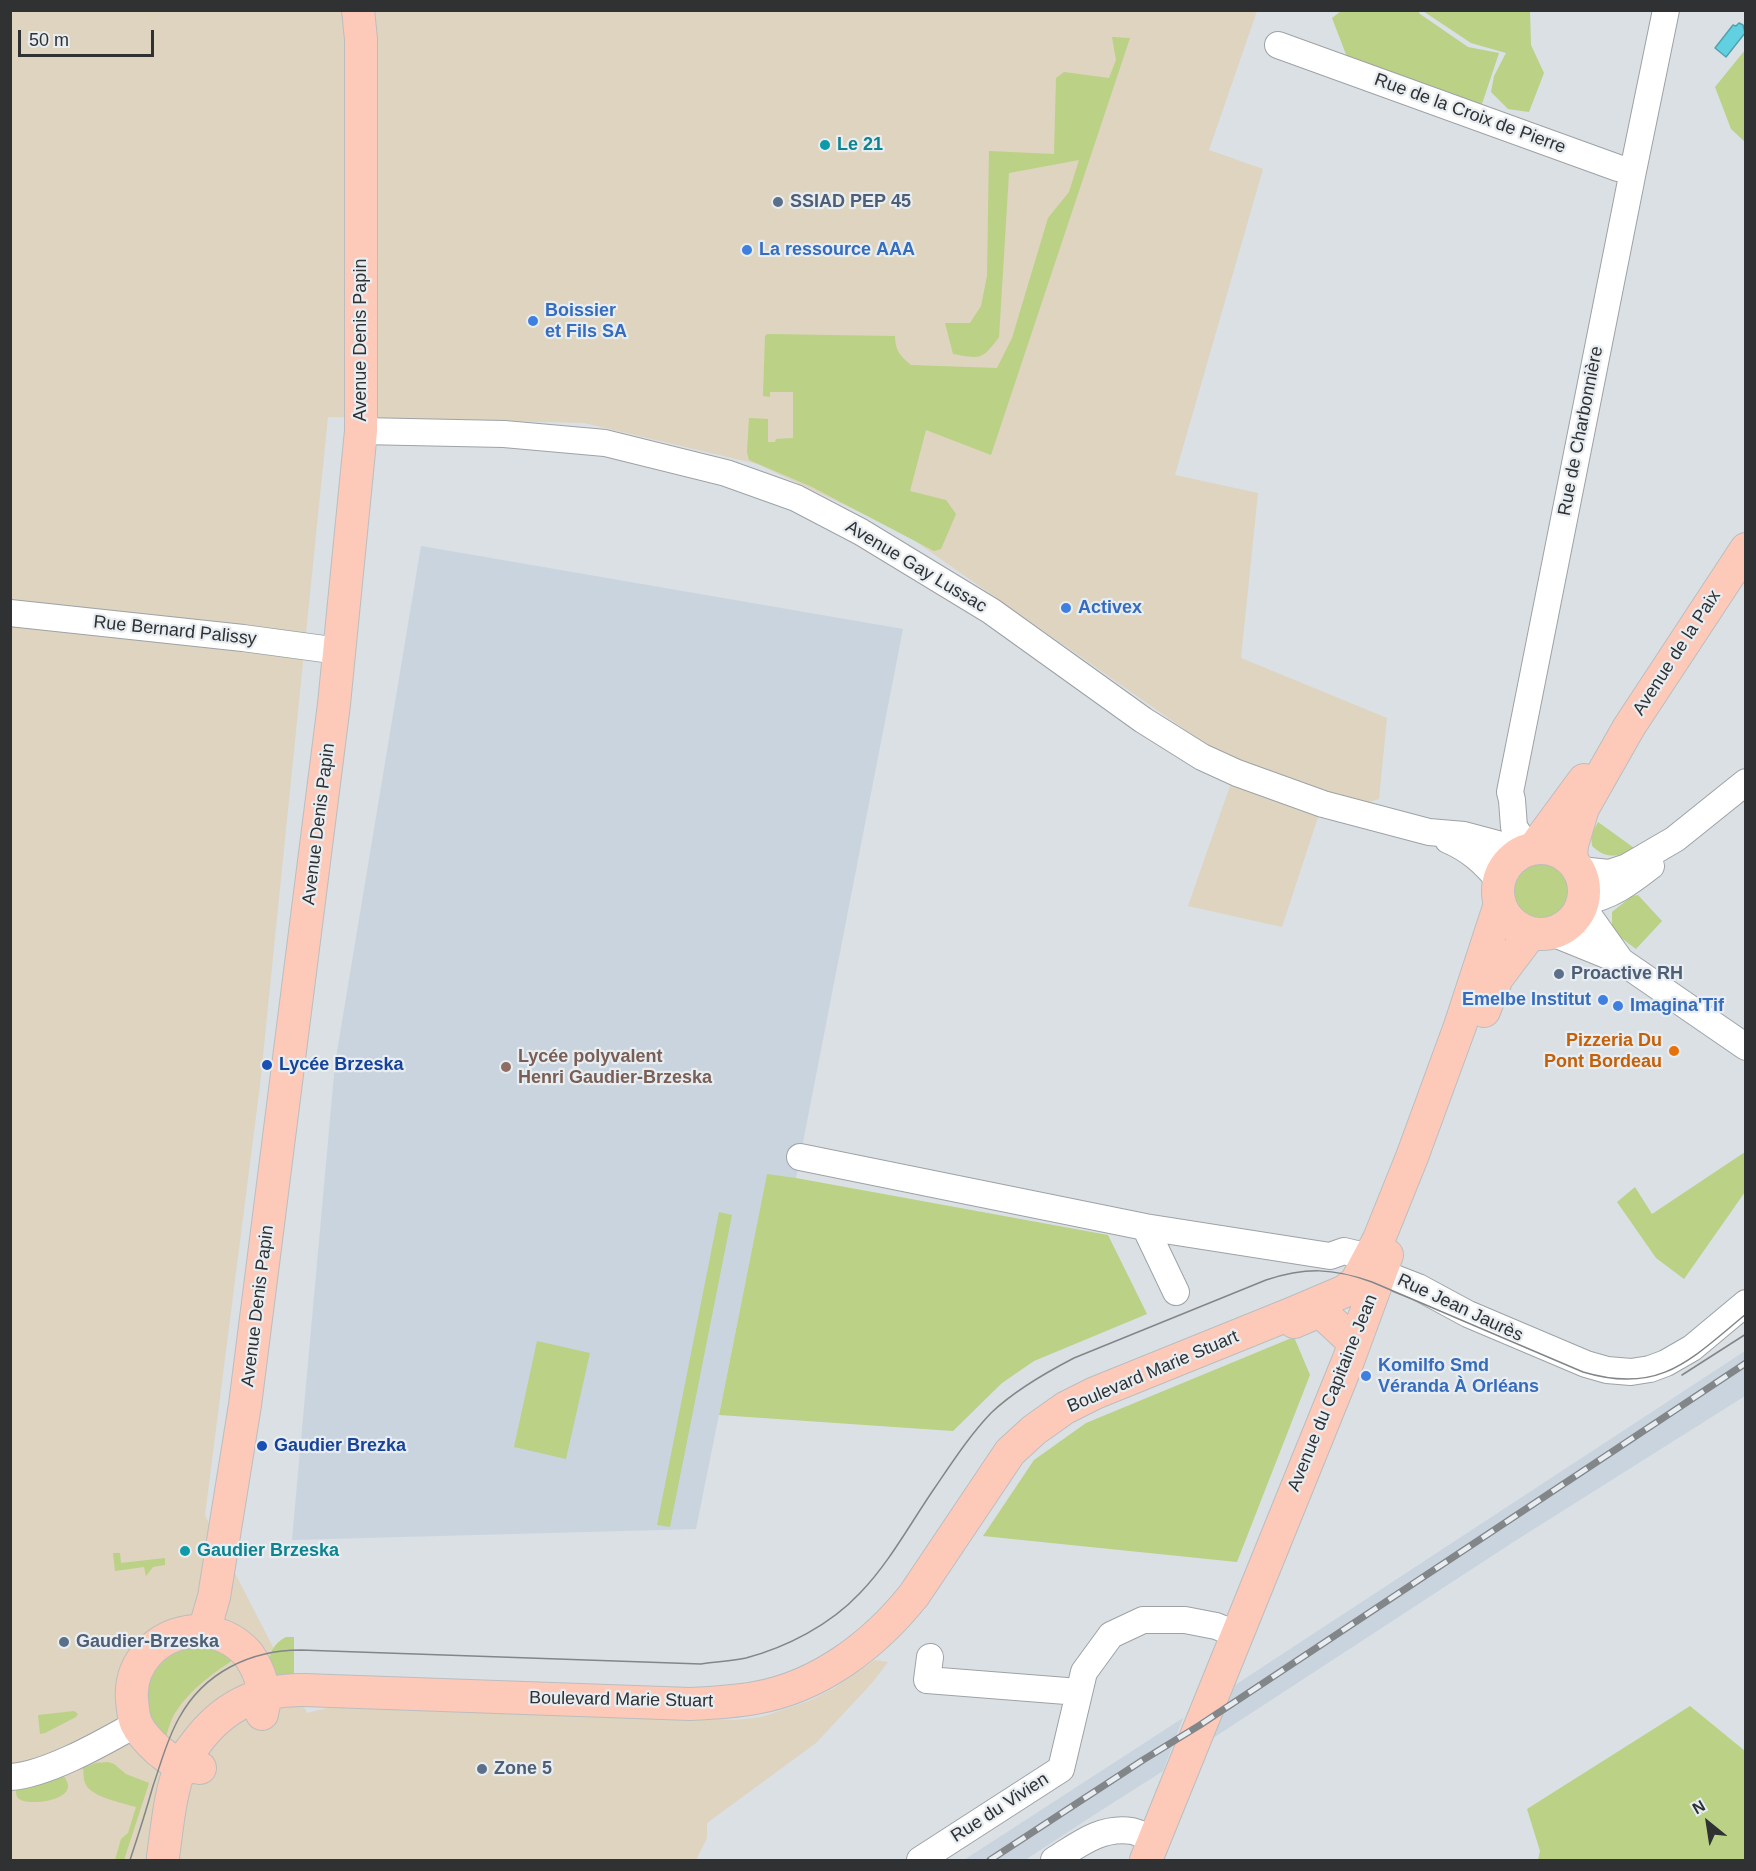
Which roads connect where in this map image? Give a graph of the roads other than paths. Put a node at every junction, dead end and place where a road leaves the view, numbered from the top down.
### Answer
1 (358, 10) edge
2 (1666, 10) edge
3 (1278, 45) dead end
4 (1633, 171) junction
5 (361, 431) junction
6 (1746, 549) edge
7 (10, 613) edge
8 (339, 651) junction
9 (1629, 727) junction
10 (1746, 782) edge
11 (1429, 832) junction
12 (1675, 839) junction
13 (1529, 849) junction
14 (1575, 864) junction
15 (1499, 892) junction
16 (1583, 904) junction
17 (1542, 933) junction
18 (1621, 961) junction
19 (1746, 1047) edge
20 (800, 1157) dead end
21 (1145, 1227) junction
22 (1367, 1275) junction
23 (1176, 1292) dead end
24 (1746, 1302) edge
25 (1320, 1311) junction
26 (1347, 1336) junction
27 (204, 1631) junction
28 (1234, 1633) junction
29 (930, 1657) dead end
30 (1078, 1692) junction
31 (263, 1704) junction
32 (136, 1724) junction
33 (190, 1767) junction
34 (10, 1777) edge
35 (1146, 1849) edge
36 (162, 1859) edge
37 (920, 1860) edge
38 (1054, 1860) edge

1 - 5 main road, Avenue Denis Papin
2 - 4 street, Rue de Charbonnière
3 - 4 street, Rue de la Croix de Pierre
4 - 13 street, Rue de Charbonnière
5 - 8 main road, Avenue Denis Papin
5 - 11 street, Avenue Gay Lussac
6 - 9 main road, Avenue de la Paix
7 - 8 street, Rue Bernard Palissy
8 - 27 main road, Avenue Denis Papin
9 - 13 main road, Avenue de la Paix
9 - 14 main road, Avenue de la Paix
10 - 12 street
11 - 13 street, Avenue Gay Lussac
11 - 15 street, Avenue Gay Lussac
12 - 14 street
12 - 16 street
13 - 14 main road
13 - 15 main road
14 - 16 main road
15 - 17 main road
15 - 22 main road, Avenue du Capitaine Jean
16 - 17 main road
16 - 18 street
17 - 18 street
17 - 22 main road, Avenue du Capitaine Jean
18 - 19 street
20 - 21 street, Rue Jean Jaurès
21 - 22 street, Rue Jean Jaurès
21 - 23 street
22 - 24 street, Rue Jean Jaurès
22 - 25 main road
22 - 26 main road, Avenue du Capitaine Jean
22 - 28 main road, Avenue du Capitaine Jean
22 - 31 main road, Boulevard Marie Stuart
25 - 26 main road
25 - 31 main road
26 - 28 main road, Avenue du Capitaine Jean
27 - 31 main road
27 - 32 main road
28 - 30 street, Rue du Vivien
28 - 35 main road, Avenue du Capitaine Jean
29 - 30 street
30 - 37 street, Rue du Vivien
31 - 33 main road, Boulevard Marie Stuart
32 - 33 main road
32 - 34 street
33 - 36 main road, Boulevard Marie Stuart
35 - 38 street

